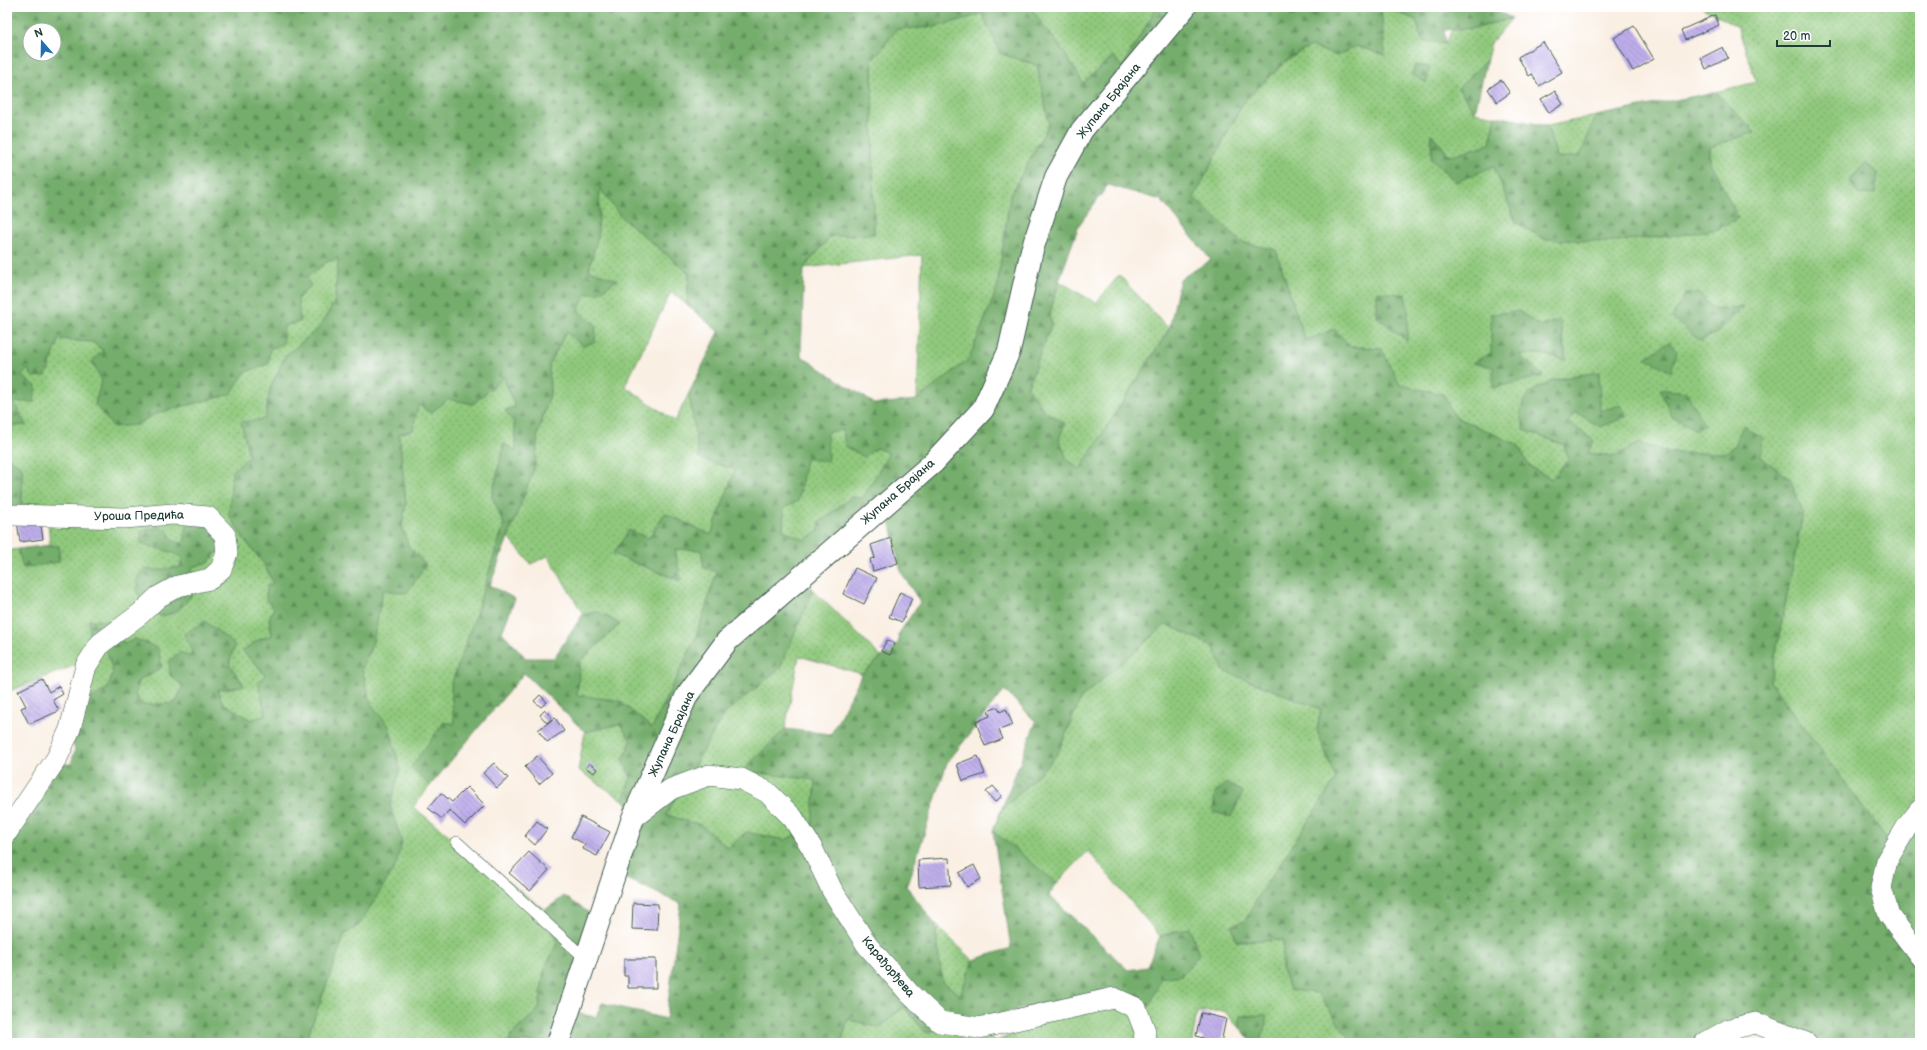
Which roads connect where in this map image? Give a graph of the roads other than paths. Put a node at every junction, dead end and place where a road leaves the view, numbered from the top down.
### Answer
1 (1185, 7) edge
2 (12, 514) dead end
3 (1920, 810) edge
4 (633, 818) junction
5 (7, 832) edge
6 (457, 842) dead end
7 (1920, 956) edge
8 (586, 959) junction
9 (558, 1043) edge
10 (1144, 1043) edge
11 (1705, 1043) edge
12 (1806, 1043) edge

1 - 4 street, Жупана Брајана
2 - 5 street, Уроша Предића
3 - 7 street
4 - 8 street, Жупана Брајана
4 - 10 street, Карађорђева
6 - 8 lane
8 - 9 street, Жупана Брајана
11 - 12 street

